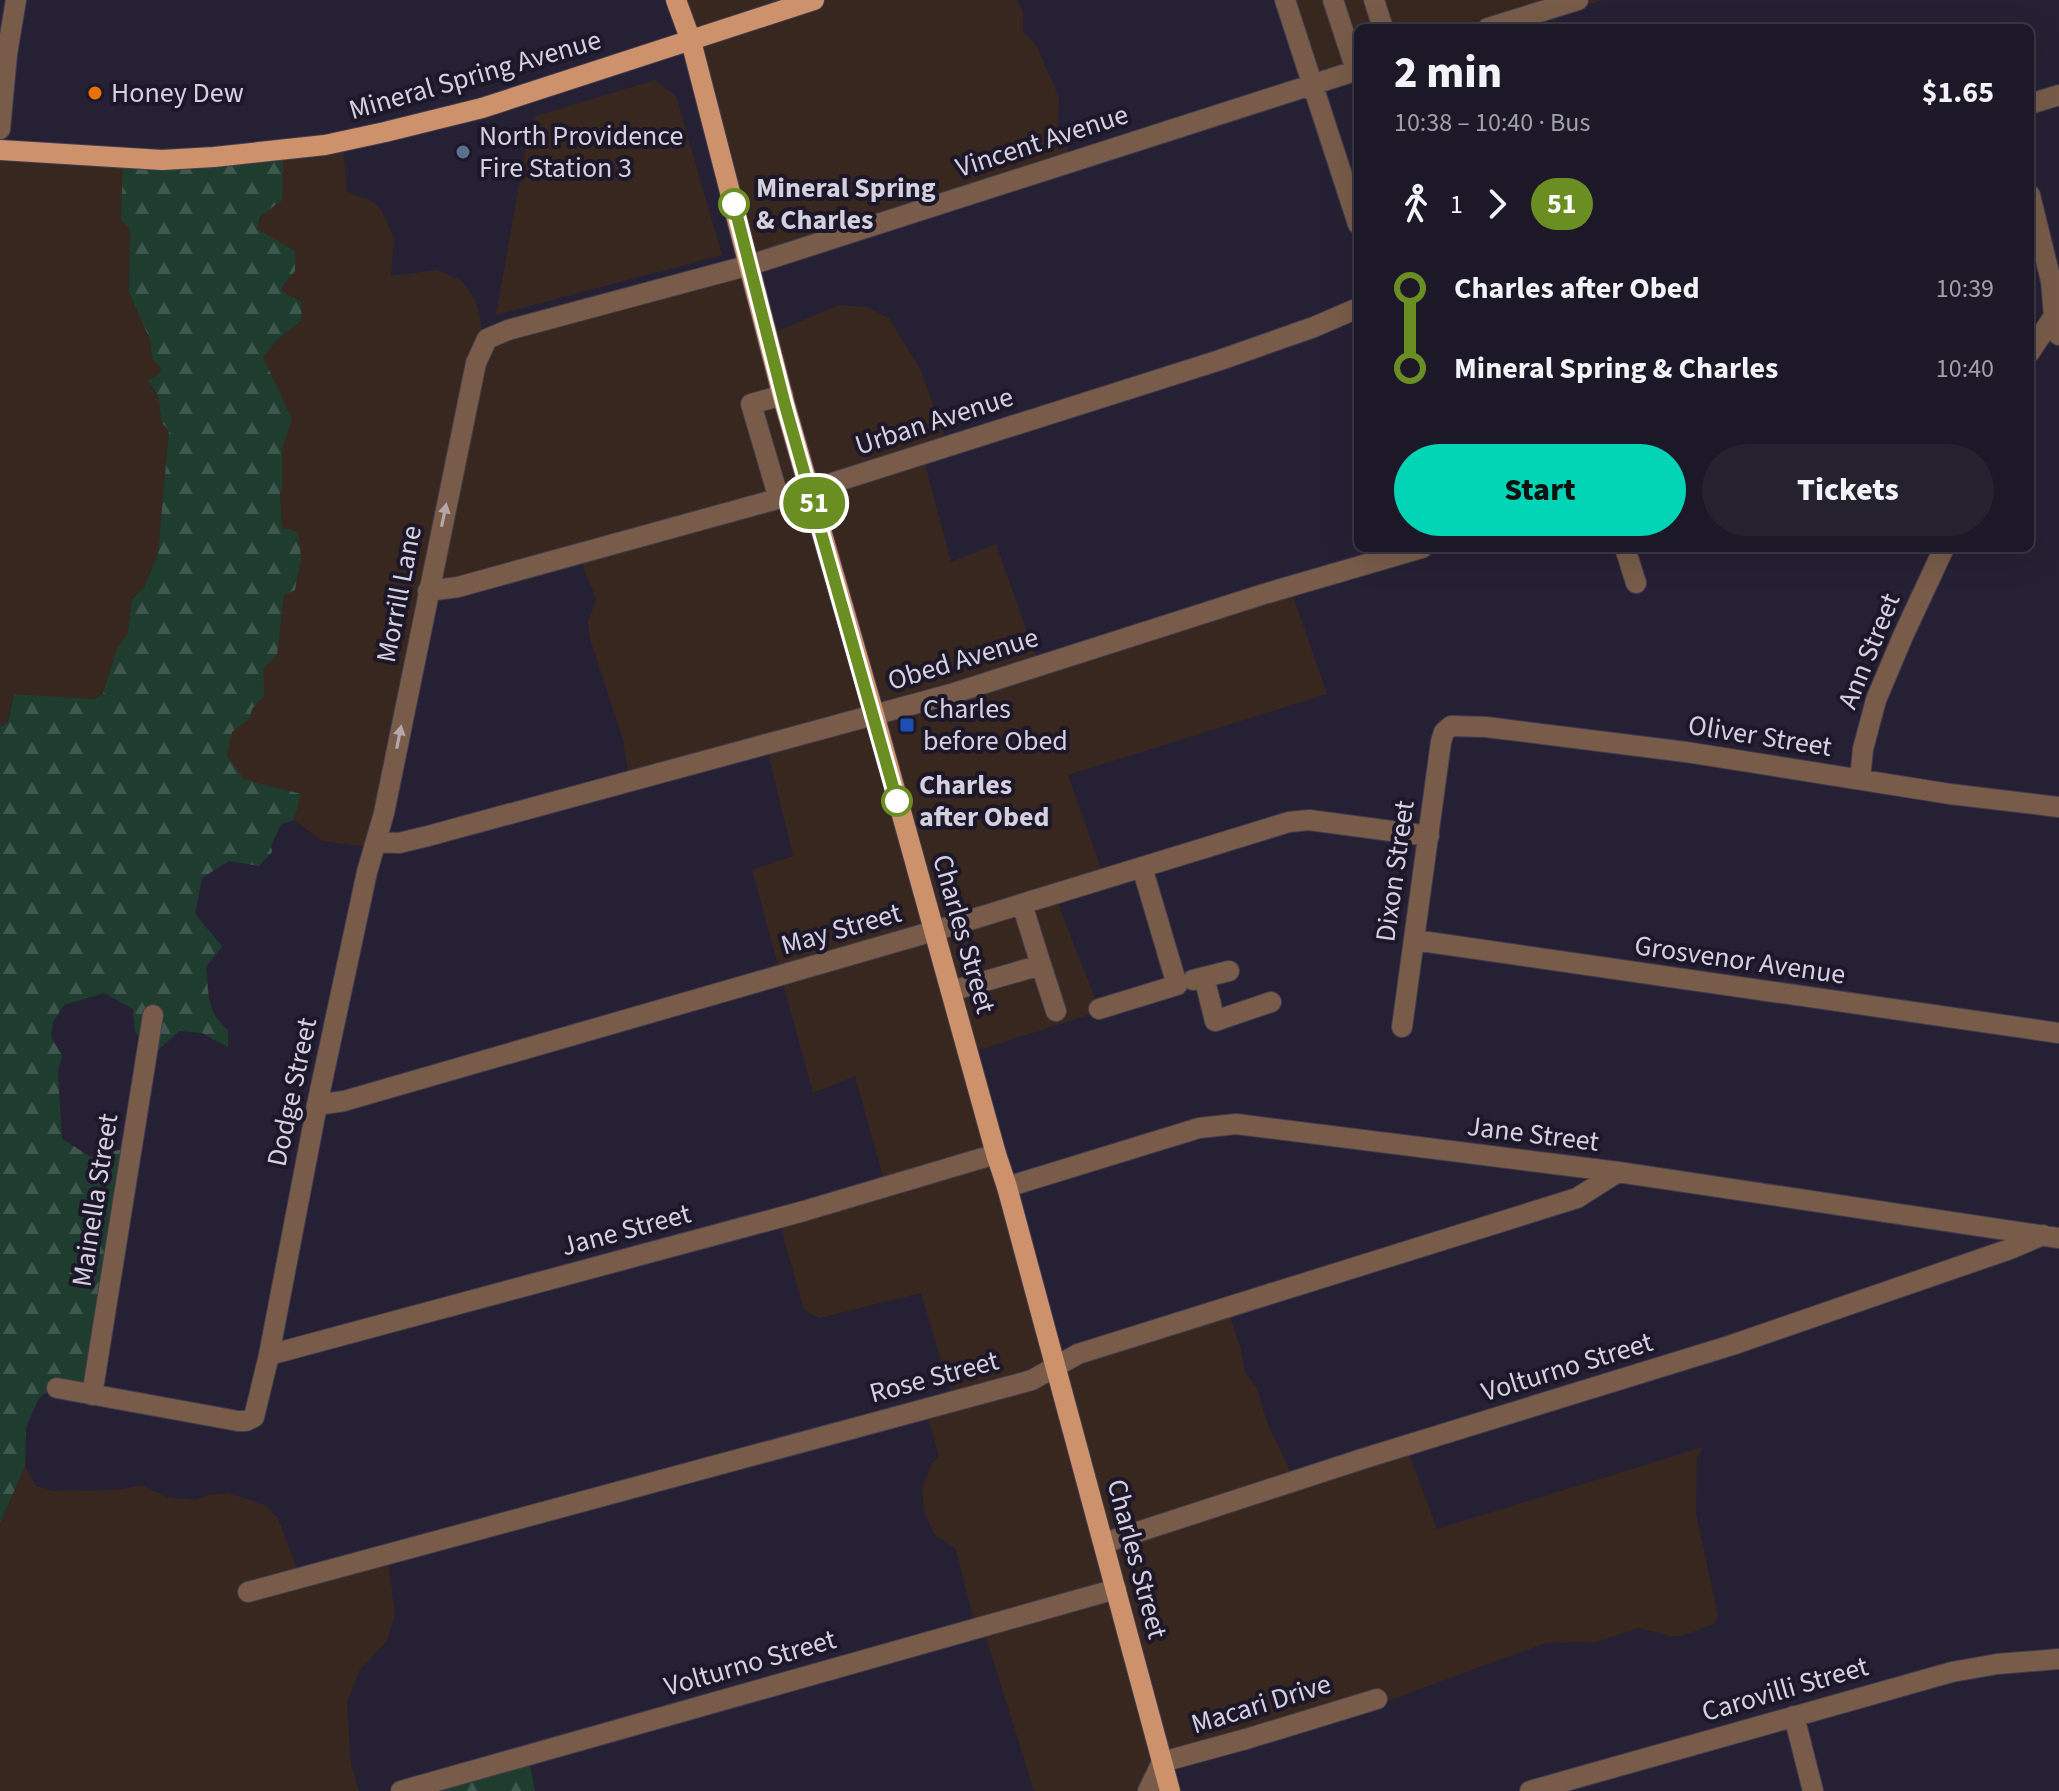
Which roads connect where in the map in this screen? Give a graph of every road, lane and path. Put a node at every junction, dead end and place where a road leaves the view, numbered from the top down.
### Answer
1 (16, 0) edge
2 (676, 0) edge
3 (814, 0) edge
4 (1285, 0) edge
5 (1333, 0) edge
6 (1374, 0) edge
7 (1578, 0) edge
8 (1382, 24) edge
9 (1501, 24) edge
10 (691, 41) junction
11 (1354, 61) edge
12 (1354, 71) edge
13 (1313, 84) junction
14 (2059, 95) edge
15 (2034, 103) edge
16 (0, 129) edge
17 (0, 150) edge
18 (2034, 211) edge
19 (1354, 212) edge
20 (750, 265) junction
21 (1354, 310) edge
22 (2057, 326) edge
23 (2034, 348) edge
24 (477, 358) joint
25 (783, 395) junction
26 (799, 452) junction
27 (767, 459) junction
28 (810, 490) junction
29 (779, 499) junction
30 (1408, 552) edge
31 (1626, 552) edge
32 (1942, 552) edge
33 (1636, 583) dead end
34 (428, 591) junction
35 (874, 714) junction
36 (1451, 726) joint
37 (1860, 779) junction
38 (2059, 807) edge
39 (1429, 836) junction
40 (377, 842) junction
41 (1142, 867) junction
42 (1022, 904) junction
43 (934, 931) junction
44 (1414, 940) junction
45 (1041, 965) junction
46 (1229, 971) dead end
47 (1204, 977) junction
48 (1177, 985) junction
49 (951, 991) junction
50 (1271, 1002) dead end
51 (1099, 1009) dead end
52 (1056, 1011) dead end
53 (153, 1015) dead end
54 (1402, 1027) dead end
55 (2059, 1033) edge
56 (317, 1105) junction
57 (996, 1154) junction
58 (1618, 1172) junction
59 (1007, 1187) junction
60 (2051, 1236) edge
61 (269, 1355) junction
62 (1056, 1368) junction
63 (57, 1388) dead end
64 (92, 1395) junction
65 (1104, 1543) junction
66 (1116, 1589) junction
67 (248, 1592) dead end
68 (2059, 1659) edge
69 (1377, 1699) dead end
70 (1794, 1716) junction
71 (1162, 1762) junction
72 (401, 1791) edge
73 (1148, 1791) edge
74 (1170, 1791) edge
75 (1530, 1791) edge
76 (1813, 1791) edge

1 - 16 street
2 - 10 main road, Charles Street
3 - 10 main road, Mineral Spring Avenue
4 - 13 street
5 - 11 street
6 - 8 street
7 - 9 street
10 - 17 main road, Mineral Spring Avenue
10 - 20 main road, Charles Street
12 - 13 street, Vincent Avenue
13 - 19 street
13 - 20 street, Vincent Avenue
14 - 15 street
18 - 22 street
20 - 24 street, Vincent Avenue
20 - 25 main road, Charles Street
21 - 28 street, Urban Avenue
22 - 23 street
34 -> 24 street, Morrill Lane
25 - 26 main road, Charles Street
25 - 27 street
26 - 27 street
26 - 28 main road, Charles Street
27 - 29 street
28 - 29 street, Urban Avenue
28 - 35 main road, Charles Street
29 - 34 street, Urban Avenue
30 - 35 street, Obed Avenue
31 - 33 street
32 - 37 street, Ann Street
40 -> 34 street, Morrill Lane
35 - 40 street, Obed Avenue
35 - 43 main road, Charles Street
36 - 37 street, Oliver Street
36 - 39 street, Dixon Street
37 - 38 street, Oliver Street
39 - 41 street, May Street
39 - 44 street, Dixon Street
40 - 56 street, Dodge Street
41 - 42 street, May Street
41 - 48 street
42 - 43 street, May Street
42 - 45 street
43 - 49 main road, Charles Street
43 - 56 street, May Street
44 - 54 street, Dixon Street
44 - 55 street, Grosvenor Avenue
45 - 49 street
45 - 52 street
46 - 47 street
47 - 48 street
47 - 50 street
48 - 51 street
49 - 57 main road, Charles Street
53 - 64 street, Mainella Street
56 - 61 street, Dodge Street
57 - 59 main road, Charles Street
57 - 61 street, Jane Street
58 - 59 street, Jane Street
58 - 60 street, Jane Street
58 - 62 street, Rose Street
59 - 62 main road, Charles Street
60 - 65 street, Volturno Street
61 - 64 street, Dodge Street
62 - 65 main road, Charles Street
62 - 67 street, Rose Street
63 - 64 street
65 - 66 main road, Charles Street
66 - 71 main road, Charles Street
66 - 72 street, Volturno Street
68 - 70 street, Carovilli Street
69 - 71 street, Macari Drive
70 - 75 street, Carovilli Street
70 - 76 street
71 - 73 street
71 - 74 main road, Charles Street

